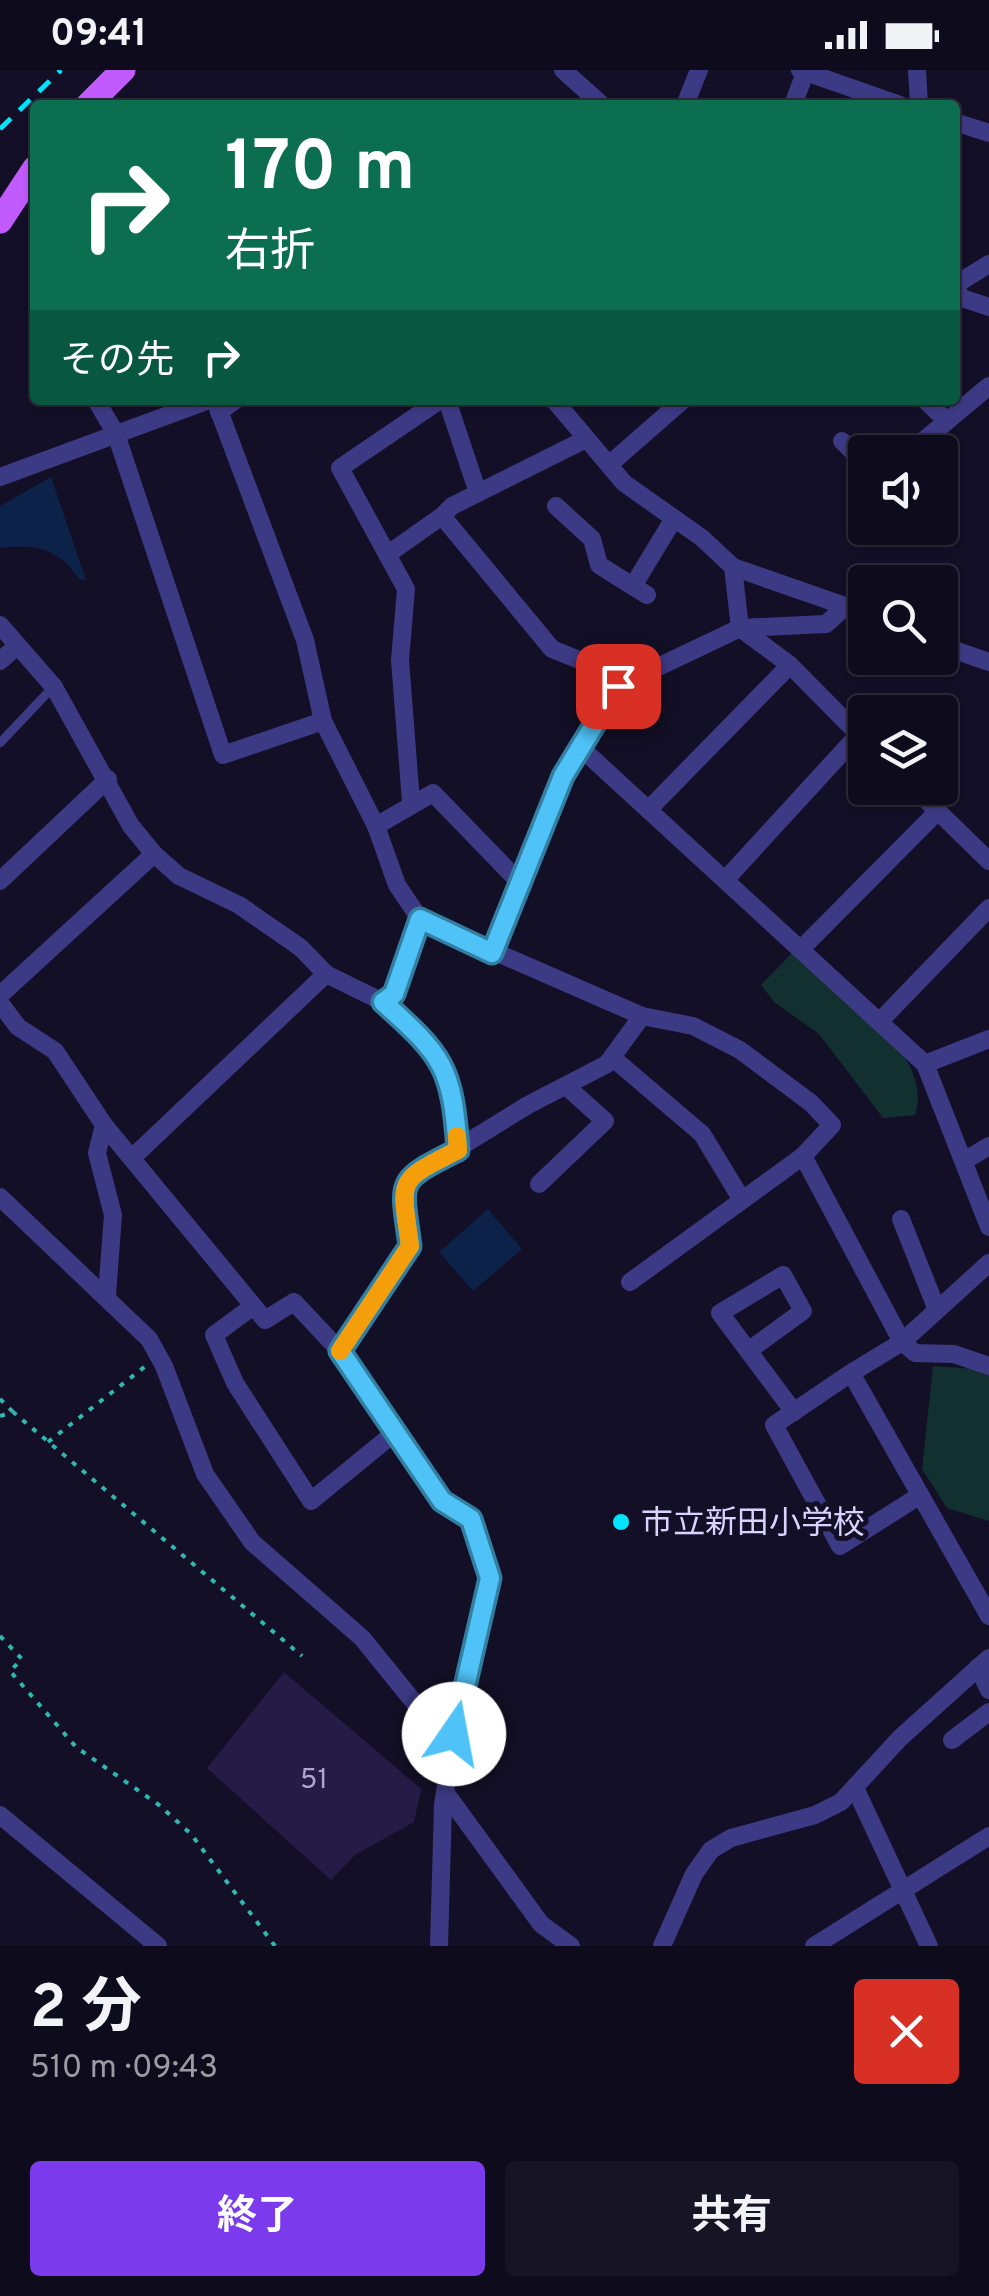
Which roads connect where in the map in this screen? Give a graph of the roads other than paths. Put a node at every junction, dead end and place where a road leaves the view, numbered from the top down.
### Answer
1 (123, 70) edge
2 (563, 70) edge
3 (699, 70) edge
4 (916, 70) edge
5 (804, 71) edge
6 (93, 100) edge
7 (596, 100) edge
8 (687, 100) edge
9 (795, 100) edge
10 (886, 100) edge
11 (918, 100) edge
12 (960, 124) edge
13 (989, 133) edge
14 (30, 176) edge
15 (0, 221) edge
16 (989, 264) edge
17 (960, 284) edge
18 (960, 295) edge
19 (989, 307) edge
20 (985, 397) edge
21 (99, 405) edge
22 (211, 405) edge
23 (214, 405) edge
24 (436, 405) edge
25 (446, 405) edge
26 (558, 405) edge
27 (677, 405) edge
28 (930, 405) edge
29 (947, 422) junction
30 (116, 434) junction
31 (931, 435) edge
32 (586, 438) junction
33 (842, 441) dead end
34 (848, 447) edge
35 (611, 464) junction
36 (0, 478) edge
37 (478, 493) junction
38 (556, 506) dead end
39 (442, 516) junction
40 (673, 520) junction
41 (388, 554) junction
42 (733, 567) junction
43 (846, 606) joint
44 (0, 625) edge
45 (740, 628) junction
46 (16, 646) junction
47 (958, 651) edge
48 (0, 661) edge
49 (989, 662) edge
50 (790, 665) junction
51 (618, 686) junction
52 (54, 687) junction
53 (323, 721) junction
54 (848, 724) edge
55 (0, 743) edge
56 (581, 748) junction
57 (848, 753) edge
58 (108, 779) junction
59 (412, 802) junction
60 (933, 805) edge
61 (649, 810) junction
62 (938, 810) junction
63 (376, 826) junction
64 (154, 854) junction
65 (989, 860) edge
66 (726, 879) junction
67 (0, 881) edge
68 (522, 886) junction
69 (989, 908) edge
70 (420, 919) junction
71 (802, 948) junction
72 (492, 953) junction
73 (326, 974) junction
74 (0, 994) edge
75 (383, 1002) junction
76 (0, 1003) edge
77 (642, 1016) junction
78 (880, 1021) junction
79 (989, 1039) edge
80 (614, 1058) junction
81 (925, 1064) junction
82 (566, 1086) junction
83 (104, 1125) junction
84 (989, 1146) edge
85 (458, 1150) junction
86 (803, 1156) junction
87 (133, 1157) junction
88 (964, 1161) junction
89 (539, 1184) dead end
90 (0, 1197) edge
91 (742, 1200) junction
92 (902, 1219) dead end
93 (989, 1228) edge
94 (989, 1264) edge
95 (630, 1282) dead end
96 (107, 1296) junction
97 (252, 1307) junction
98 (937, 1310) junction
99 (902, 1342) junction
100 (340, 1351) junction
101 (748, 1352) junction
102 (989, 1366) edge
103 (851, 1374) junction
104 (794, 1412) junction
105 (394, 1434) junction
106 (919, 1496) junction
107 (989, 1616) edge
108 (984, 1663) edge
109 (989, 1690) edge
110 (989, 1712) edge
111 (952, 1740) dead end
112 (450, 1760) junction
113 (856, 1790) junction
114 (446, 1792) junction
115 (0, 1815) edge
116 (989, 1836) edge
117 (901, 1893) junction
118 (672, 1942) edge
119 (557, 1943) edge
120 (158, 1946) edge
121 (439, 1946) edge
122 (814, 1946) edge
123 (929, 1946) edge

1 - 6 main road
2 - 7 street
3 - 8 street
4 - 11 street
5 - 9 street
5 - 10 street
12 - 13 street
14 - 15 main road
16 - 17 street
18 - 19 street
20 - 29 street
21 - 30 street
22 - 30 street
23 - 53 street
24 - 41 street
25 - 37 street
26 - 32 street
27 - 35 street
28 - 29 street
29 - 31 street
30 - 36 street
30 - 53 street
32 - 35 street
32 - 37 street
33 - 34 street
35 - 40 street
37 - 39 street
38 - 40 street
39 - 41 street
39 - 51 street
40 - 42 street
41 - 59 street
42 - 43 street
42 - 45 street
43 - 45 street
44 - 46 street
45 - 50 street
45 - 51 street
46 - 48 street
46 - 52 street
47 - 49 street
50 - 54 street
50 - 61 street
51 - 56 street
52 - 55 lane
52 - 58 street
53 - 63 street
56 - 61 street
56 - 68 street
57 - 66 street
58 - 64 street
58 - 67 street
59 - 63 street
59 - 68 street
60 - 62 street
61 - 66 street
62 - 65 street
62 - 71 street
63 - 70 street
64 - 73 street
64 - 74 street
66 - 71 street
68 - 72 street
69 - 78 street
70 - 72 street
70 - 75 street
71 - 78 street
72 - 77 street
73 - 75 street
73 - 87 street
75 - 85 street
76 - 83 street
77 - 80 street
77 - 86 street
78 - 81 street
79 - 81 street
80 - 82 street
80 - 91 street
81 - 88 street
82 - 85 street
82 - 89 street
83 - 87 street
83 - 96 street
84 - 88 street
85 - 100 street
86 - 91 street
86 - 99 street
87 - 97 street
88 - 93 street
90 - 96 street
91 - 95 street
92 - 98 street
94 - 98 street
96 - 112 street
97 - 100 street
97 - 105 street
98 - 99 street
99 - 102 street
99 - 103 street
100 - 105 street
101 - 101 street
101 - 104 street
103 - 104 street
103 - 106 street
104 - 106 street
105 - 112 street
106 - 107 street
108 - 109 street
108 - 113 street
110 - 111 street
112 - 114 street
113 - 117 street
113 - 118 street
114 - 119 street
114 - 121 street
115 - 120 street
116 - 117 street
117 - 122 street
117 - 123 street

